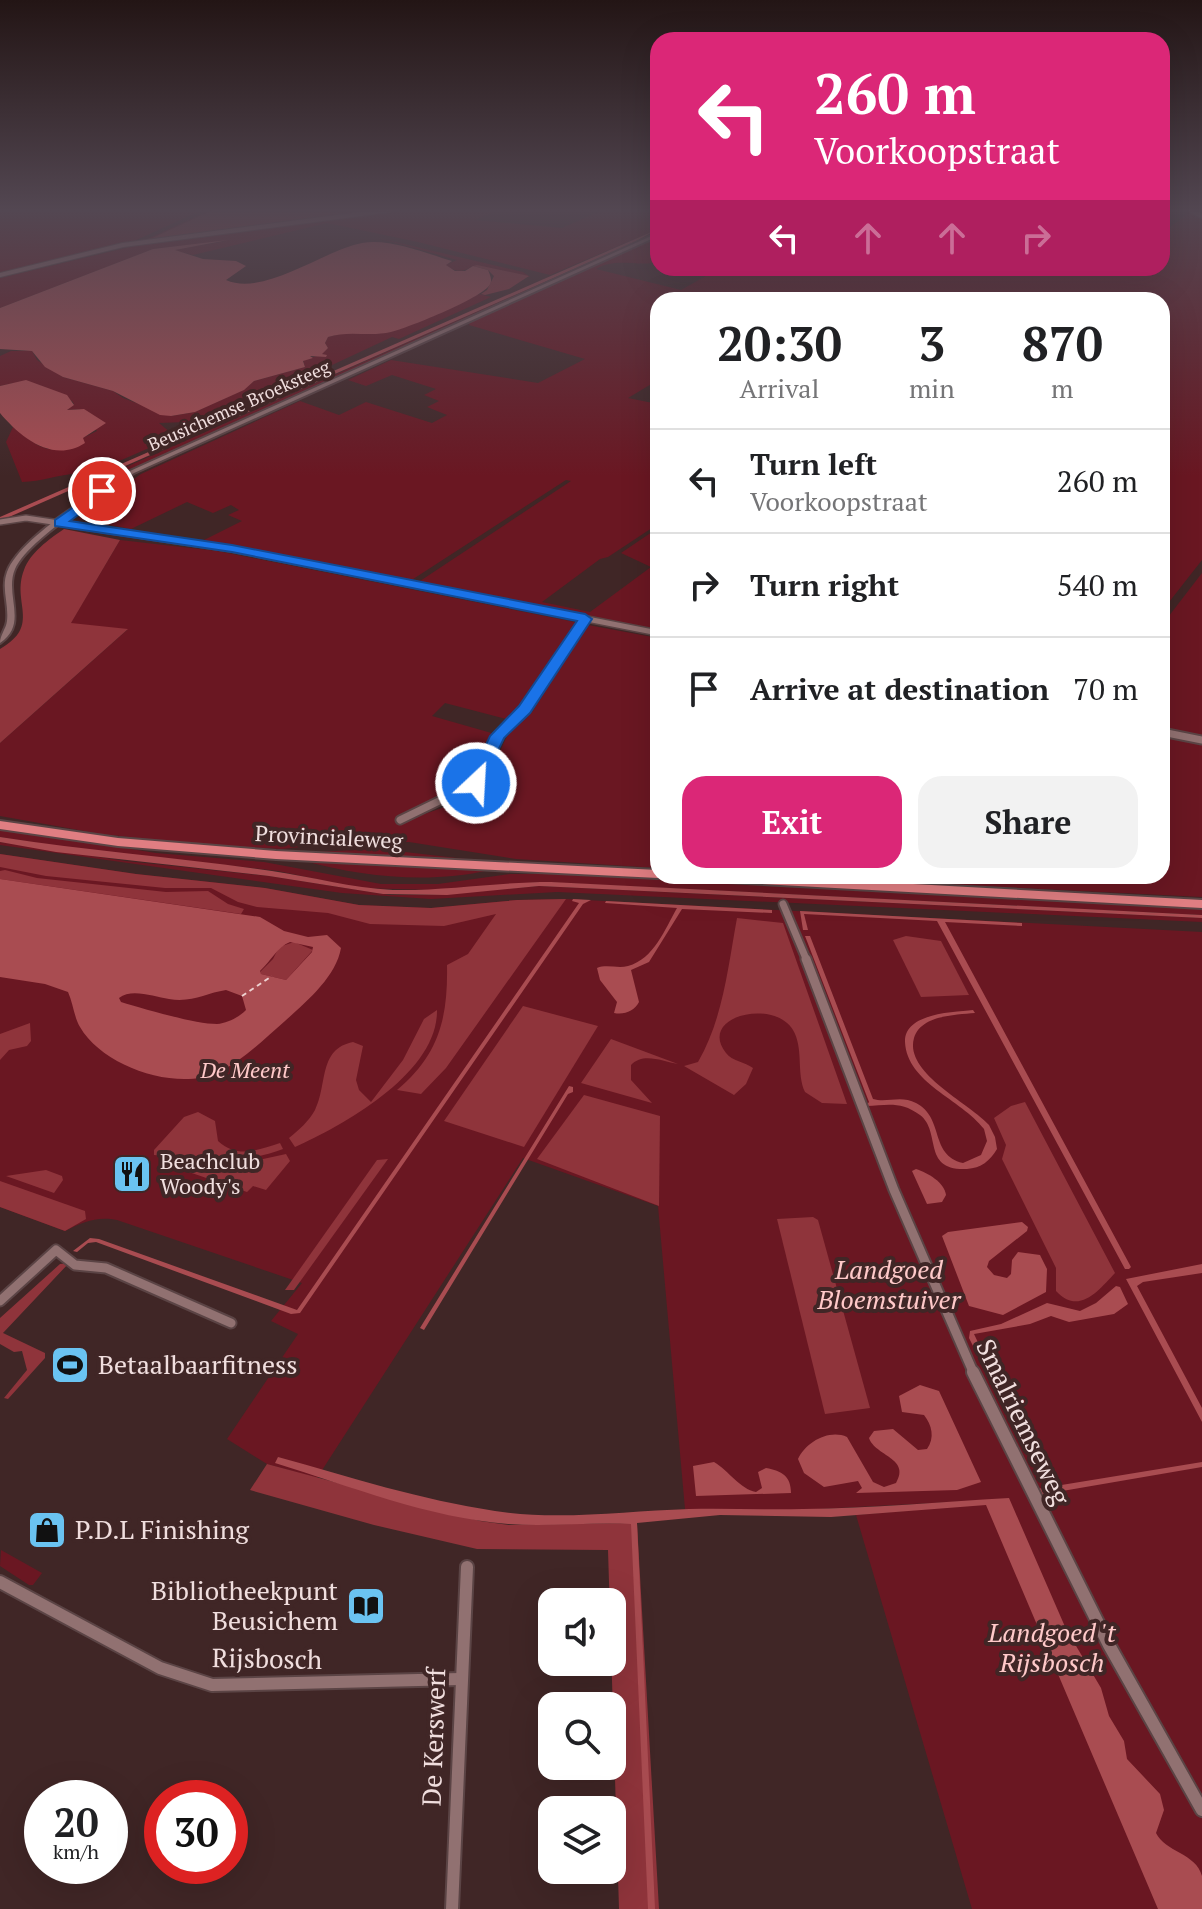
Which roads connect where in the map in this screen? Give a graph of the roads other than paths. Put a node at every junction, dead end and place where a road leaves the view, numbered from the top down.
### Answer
1 (514, 299) edge
2 (0, 522) edge
3 (59, 523) junction
4 (585, 619) junction
5 (650, 631) edge
6 (0, 641) edge
7 (1170, 734) edge
8 (1202, 740) edge
9 (400, 820) dead end
10 (0, 825) edge
11 (650, 874) edge
12 (837, 884) edge
13 (783, 904) dead end
14 (1202, 904) edge
15 (0, 1301) edge
16 (231, 1323) dead end
17 (467, 1567) dead end
18 (0, 1582) edge
19 (460, 1679) junction
20 (1202, 1810) edge
21 (452, 1909) edge

1 - 3 street, Beusichemse Broeksteeg
2 - 3 street
3 - 4 street
3 - 6 street, Beusichemse Broeksteeg
4 - 5 street
4 - 9 street
7 - 8 street
10 - 11 highway, Provincialeweg
12 - 14 highway
13 - 20 street, Smalriemseweg
15 - 16 street
17 - 19 street, De Kerswerf
18 - 19 street, Rijsbosch
19 - 21 street, De Kerswerf

